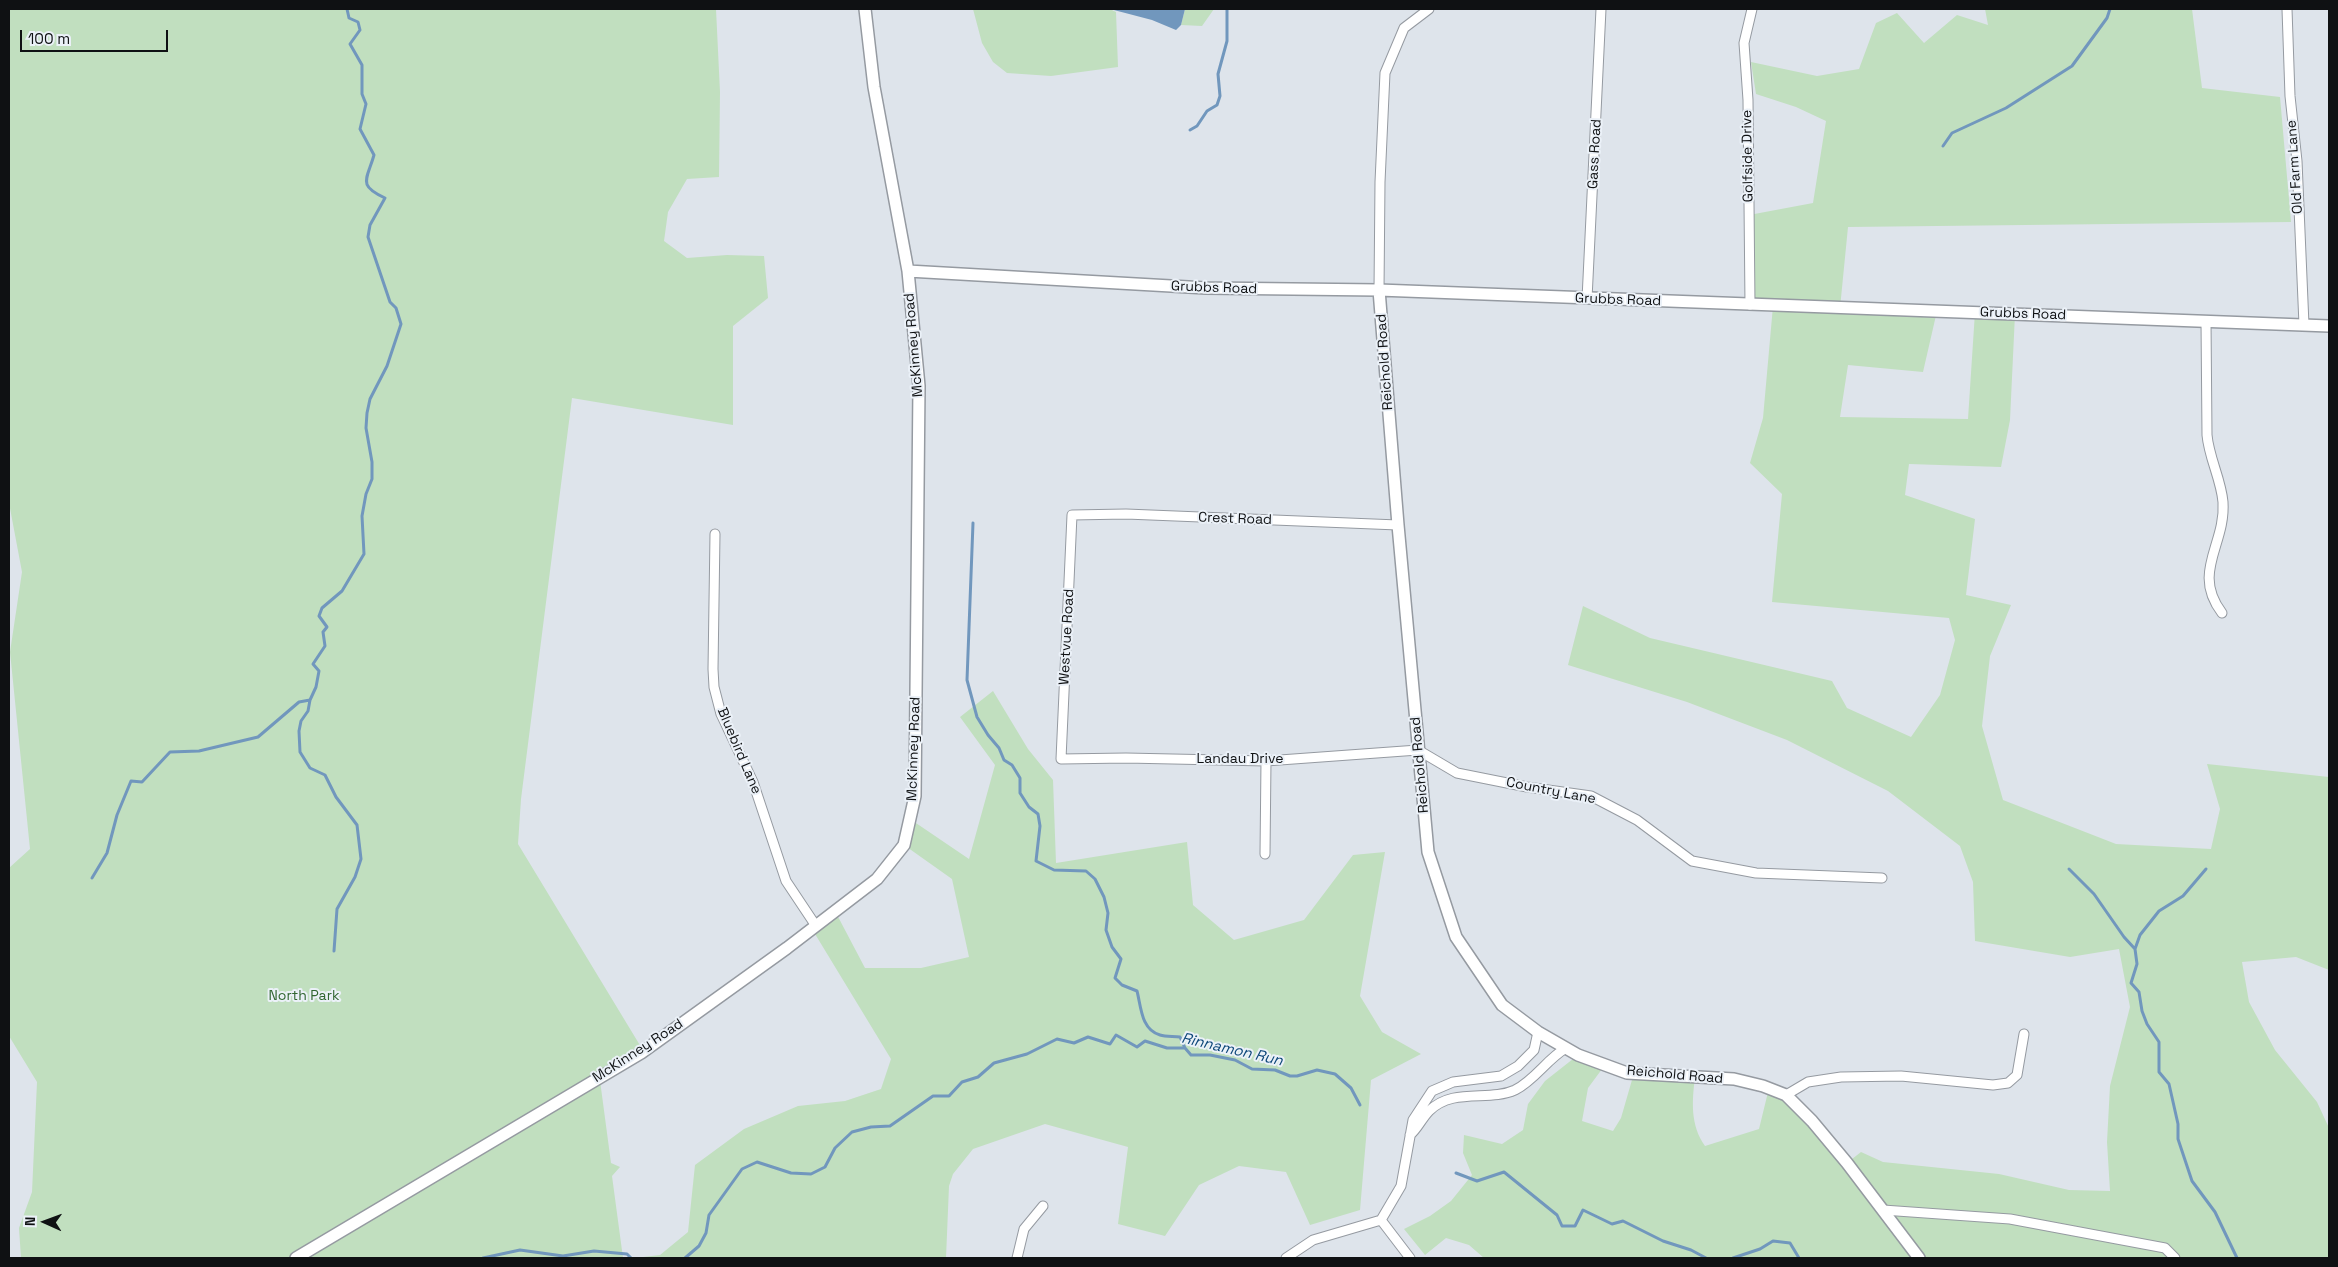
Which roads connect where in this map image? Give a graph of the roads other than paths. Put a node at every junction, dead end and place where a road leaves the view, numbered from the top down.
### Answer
1 (864, 9) edge
2 (1429, 9) edge
3 (1601, 9) edge
4 (1752, 9) edge
5 (2287, 9) edge
6 (908, 271) junction
7 (1380, 290) junction
8 (1587, 299) junction
9 (1750, 305) junction
10 (2206, 321) junction
11 (2304, 325) junction
12 (2329, 326) edge
13 (1072, 515) joint
14 (1398, 525) junction
15 (715, 534) dead end
16 (2222, 613) dead end
17 (1418, 750) junction
18 (1061, 759) joint
19 (1266, 761) junction
20 (1265, 854) dead end
21 (1882, 878) dead end
22 (816, 926) junction
23 (1538, 1032) junction
24 (2024, 1034) dead end
25 (1566, 1048) junction
26 (1786, 1095) junction
27 (1410, 1135) junction
28 (1043, 1206) dead end
29 (1883, 1210) junction
30 (1381, 1220) junction
31 (296, 1258) edge
32 (1017, 1258) edge
33 (1286, 1258) edge
34 (1410, 1258) edge
35 (1919, 1258) edge
36 (2175, 1258) edge

1 - 6 street, McKinney Road
2 - 7 street, Reichold Road
3 - 8 street, Gass Road
4 - 9 street, Golfside Drive
5 - 11 street, Old Farm Lane
6 - 7 street, Grubbs Road
6 - 22 street, McKinney Road
7 - 8 street, Grubbs Road
7 - 14 street, Reichold Road
8 - 9 street, Grubbs Road
9 - 10 street, Grubbs Road
10 - 11 street, Grubbs Road
10 - 16 street
11 - 12 street, Grubbs Road
13 - 14 street, Crest Road
13 - 18 street, Westvue Road
14 - 17 street, Reichold Road
15 - 22 street, Bluebird Lane
17 - 19 street, Landau Drive
17 - 21 street, Country Lane
17 - 23 street, Reichold Road
18 - 19 street, Landau Drive
19 - 20 street
22 - 31 street, McKinney Road
23 - 25 street, Reichold Road
23 - 27 street
24 - 26 street
25 - 26 street, Reichold Road
25 - 27 street
26 - 29 street, Reichold Road
27 - 30 street
28 - 32 street
29 - 35 street, Reichold Road
29 - 36 street
30 - 33 street
30 - 34 street

